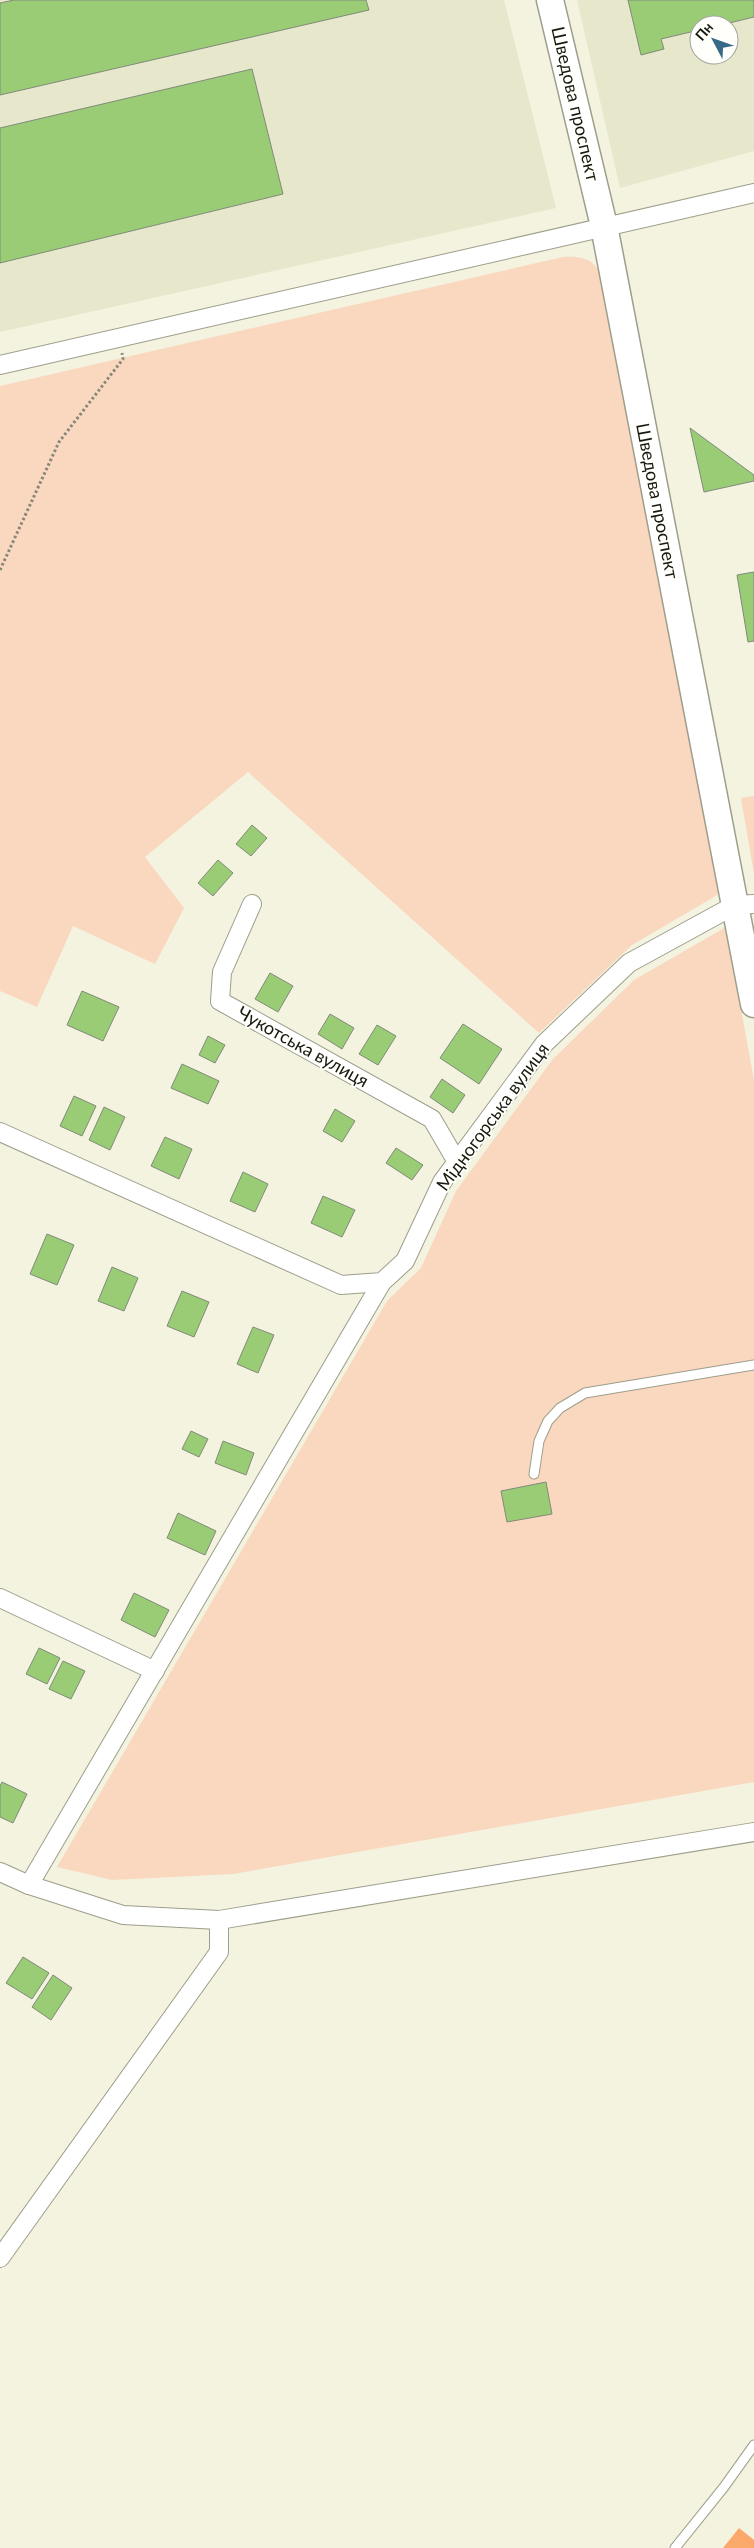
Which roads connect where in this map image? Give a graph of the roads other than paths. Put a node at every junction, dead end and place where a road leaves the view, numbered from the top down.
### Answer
1 (550, 0) edge
2 (754, 193) edge
3 (604, 226) junction
4 (0, 366) edge
5 (252, 904) dead end
6 (744, 904) edge
7 (754, 1004) edge
8 (0, 1132) edge
9 (457, 1162) junction
10 (382, 1282) junction
11 (754, 1365) edge
12 (534, 1474) dead end
13 (0, 1598) edge
14 (155, 1671) junction
15 (754, 1832) edge
16 (0, 1872) edge
17 (28, 1885) junction
18 (219, 1920) junction
19 (0, 2258) edge
20 (754, 2445) edge
21 (675, 2548) edge

1 - 3 street, Шведова проспект
2 - 3 street
3 - 4 street
3 - 6 street, Шведова проспект
5 - 9 street, Чукотська вулиця
6 - 7 street, Шведова проспект
6 - 9 street, Мідногорська вулиця
8 - 10 street
9 - 10 street, Мідногорська вулиця
10 - 14 street, Мідногорська вулиця
11 - 12 lane
13 - 14 street
14 - 17 street, Мідногорська вулиця
15 - 18 street
16 - 17 street
17 - 18 street
18 - 19 street
20 - 21 lane

